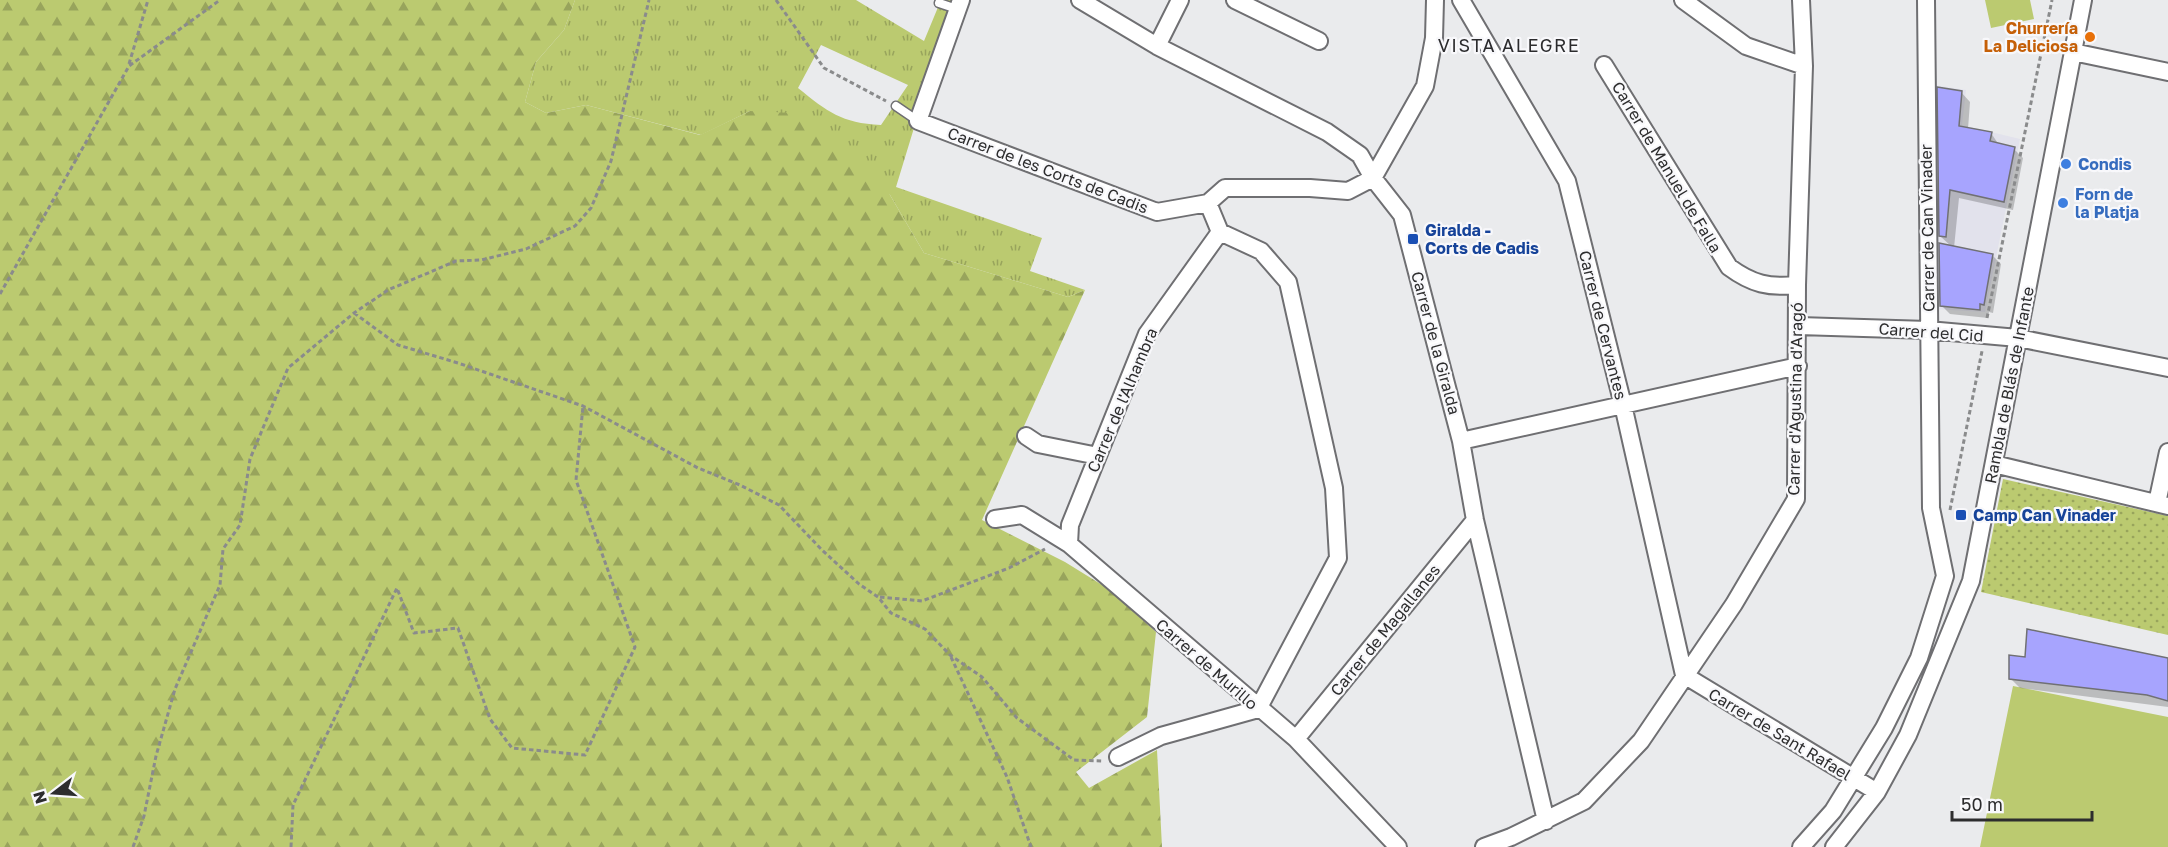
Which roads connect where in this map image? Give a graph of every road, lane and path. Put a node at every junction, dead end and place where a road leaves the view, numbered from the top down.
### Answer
1 (148, 0) edge
2 (220, 0) edge
3 (649, 0) edge
4 (776, 0) edge
5 (1080, 0) edge
6 (1180, 0) edge
7 (1235, 0) edge
8 (1435, 0) edge
9 (1461, 0) edge
10 (1683, 0) edge
11 (1800, 0) edge
12 (1926, 0) edge
13 (2052, 0) edge
14 (2083, 0) edge
15 (939, 3) dead end
16 (959, 5) edge
17 (1319, 41) dead end
18 (1157, 46) junction
19 (2073, 52) junction
20 (1604, 65) dead end
21 (129, 66) junction
22 (1804, 66) junction
23 (2168, 72) edge
24 (896, 106) joint
25 (918, 120) junction
26 (1373, 178) junction
27 (1208, 203) junction
28 (1220, 232) junction
29 (1797, 285) junction
30 (0, 294) edge
31 (1988, 312) dead end
32 (354, 313) junction
33 (1799, 326) junction
34 (1928, 330) junction
35 (2018, 338) junction
36 (1798, 366) junction
37 (2168, 368) edge
38 (1623, 405) junction
39 (583, 406) junction
40 (1026, 436) dead end
41 (1461, 441) junction
42 (2168, 452) edge
43 (1098, 456) junction
44 (1994, 464) junction
45 (2162, 505) edge
46 (995, 519) dead end
47 (1475, 520) junction
48 (1066, 542) junction
49 (878, 597) junction
50 (951, 655) junction
51 (1684, 675) junction
52 (1258, 709) junction
53 (1296, 739) junction
54 (1118, 757) joint
55 (1853, 778) junction
56 (1877, 792) junction
57 (1546, 821) junction
58 (133, 847) edge
59 (291, 847) edge
60 (1031, 847) edge
61 (1398, 847) edge
62 (1484, 847) edge
63 (1802, 847) edge
64 (1834, 847) edge

1 - 21 path
2 - 21 path
3 - 32 path
4 - 24 path
5 - 18 street, Carrer de la Giralda
6 - 18 street
7 - 17 street
8 - 26 street
9 - 38 street, Carrer de Cervantes
10 - 22 street
11 - 22 street, Carrer d'Agustina d'Aragó
12 - 34 street, Carrer de Can Vinader
13 - 31 path
14 - 19 street, Rambla de Blás de Infante
15 - 16 lane
16 - 25 street
18 - 26 street, Carrer de la Giralda
19 - 23 street
19 - 35 street, Rambla de Blás de Infante
20 - 29 street, Carrer de Manuel de Falla
21 - 30 path
22 - 29 street, Carrer d'Agustina d'Aragó
24 - 25 lane
25 - 27 street, Carrer de les Corts de Cadis
26 - 27 street, Carrer de les Corts de Cadis
26 - 41 street, Carrer de la Giralda
27 - 28 street
28 - 43 street, Carrer de l'Alhambra
28 - 52 street
29 - 33 street, Carrer d'Agustina d'Aragó
32 - 39 path
32 - 58 path
33 - 34 street, Carrer del Cid
33 - 36 street, Carrer d'Agustina d'Aragó
34 - 35 street, Carrer del Cid
34 - 55 street, Carrer de Can Vinader
35 - 37 street, Carrer del Cid
35 - 44 street, Rambla de Blás de Infante
36 - 38 street
36 - 51 street, Carrer d'Agustina d'Aragó
38 - 41 street
38 - 51 street, Carrer de Cervantes
39 - 49 path
39 - 59 path
40 - 43 street
41 - 47 street, Carrer de la Giralda
42 - 45 street
43 - 48 street, Carrer de l'Alhambra
44 - 45 street
44 - 56 street, Rambla de Blás de Infante
46 - 48 street, Carrer de Murillo
47 - 53 street, Carrer de Magallanes
47 - 57 street, Carrer de la Giralda
48 - 49 path
48 - 52 street, Carrer de Murillo
49 - 50 path
50 - 54 path
50 - 60 path
51 - 55 street, Carrer de Sant Rafael
51 - 57 street, Carrer d'Agustina d'Aragó
52 - 53 street, Carrer de Murillo
52 - 54 street
53 - 61 street, Carrer de Murillo
55 - 56 street, Carrer de Sant Rafael
55 - 63 street, Carrer de Can Vinader
56 - 64 street, Rambla de Blás de Infante
57 - 62 street, Carrer d'Agustina d'Aragó

